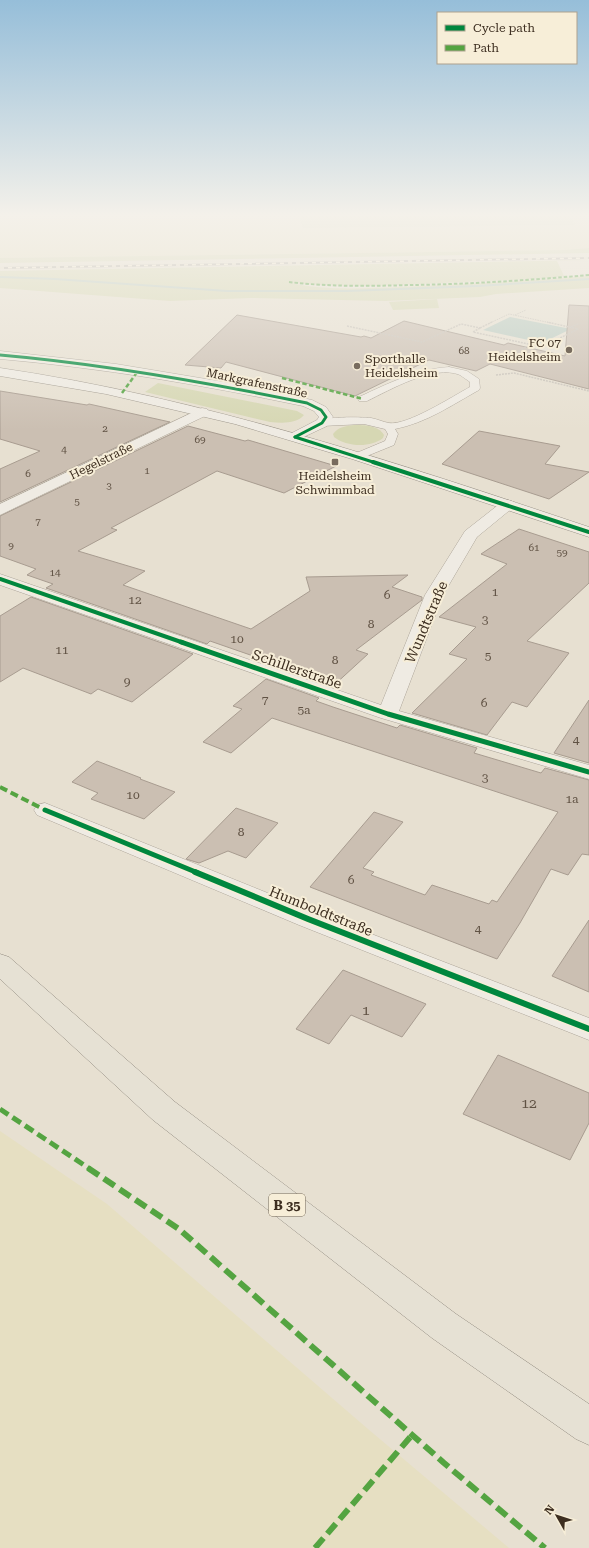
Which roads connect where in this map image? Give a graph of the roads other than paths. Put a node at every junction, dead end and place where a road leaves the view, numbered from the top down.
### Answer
1 (0, 355) edge
2 (0, 372) edge
3 (363, 399) dead end
4 (202, 412) junction
5 (322, 422) junction
6 (389, 427) junction
7 (294, 437) junction
8 (358, 456) junction
9 (508, 505) junction
10 (0, 510) edge
11 (589, 532) edge
12 (0, 579) edge
13 (388, 714) junction
14 (589, 772) edge
15 (45, 810) dead end
16 (0, 964) edge
17 (589, 1029) edge
18 (589, 1426) edge

1 - 5 street, Markgrafenstraße
2 - 4 street
3 - 6 lane
4 - 7 street
4 - 10 street, Hegelstraße
5 - 6 lane
5 - 7 street
6 - 8 lane
7 - 8 street
8 - 9 street
9 - 11 street
9 - 13 street, Wundtstraße
12 - 13 street, Schillerstraße
13 - 14 street, Schillerstraße
15 - 17 street, Humboldtstraße
16 - 18 main road, B 35

